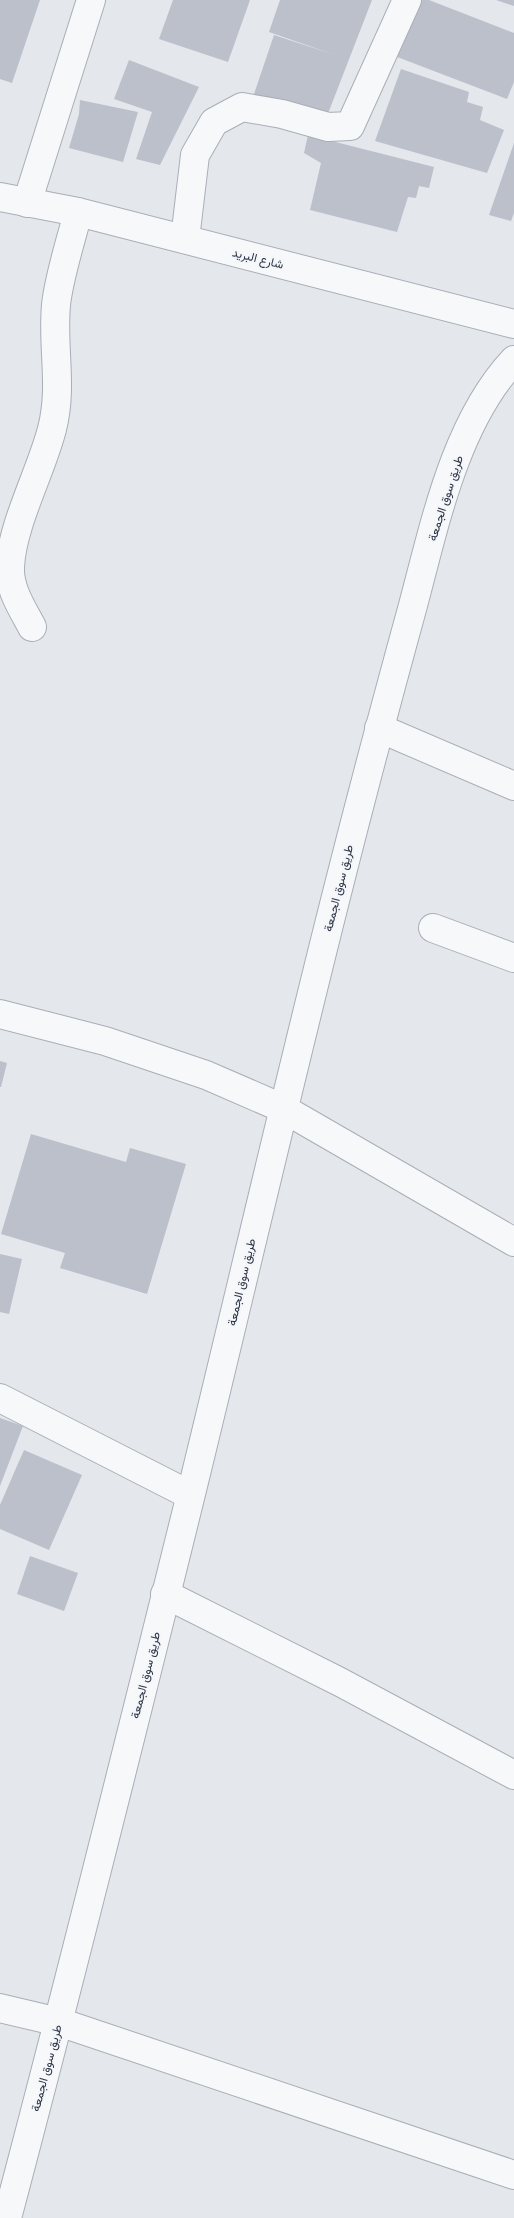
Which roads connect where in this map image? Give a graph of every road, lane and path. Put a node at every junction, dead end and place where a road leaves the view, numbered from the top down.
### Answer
1 (91, 0) edge
2 (407, 0) edge
3 (0, 197) edge
4 (27, 203) junction
5 (78, 212) junction
6 (185, 239) junction
7 (514, 324) edge
8 (514, 360) edge
9 (32, 627) dead end
10 (379, 728) junction
11 (514, 786) edge
12 (433, 928) dead end
13 (514, 958) edge
14 (0, 1014) edge
15 (282, 1108) junction
16 (514, 1242) edge
17 (0, 1398) edge
18 (190, 1495) junction
19 (165, 1594) junction
20 (514, 1775) edge
21 (0, 2008) edge
22 (58, 2022) junction
23 (514, 2175) edge
24 (6, 2218) edge

1 - 4 street
2 - 6 street
3 - 4 street, شارع البريد
4 - 5 street, شارع البريد
5 - 6 street, شارع البريد
5 - 9 street
6 - 7 street, شارع البريد
8 - 10 street, طريق سوق الجمعة
10 - 11 street
10 - 15 street, طريق سوق الجمعة
12 - 13 street
14 - 15 street
15 - 16 street
15 - 18 street, طريق سوق الجمعة
17 - 18 street
18 - 19 street, طريق سوق الجمعة
19 - 20 street
19 - 22 street, طريق سوق الجمعة
21 - 22 street
22 - 23 street
22 - 24 street, طريق سوق الجمعة

